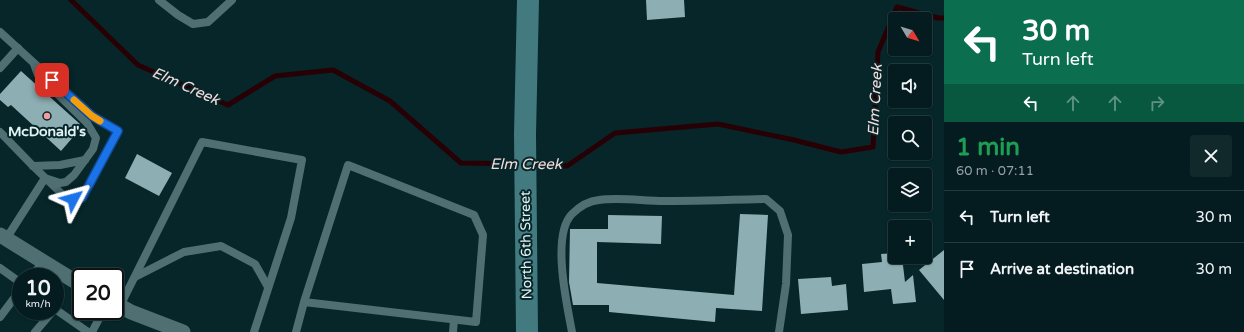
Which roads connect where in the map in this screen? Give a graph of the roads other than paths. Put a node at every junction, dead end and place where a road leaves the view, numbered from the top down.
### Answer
1 (159, 0) edge
2 (232, 0) edge
3 (528, 0) edge
4 (0, 32) edge
5 (18, 48) junction
6 (33, 62) junction
7 (0, 68) edge
8 (0, 132) edge
9 (85, 160) junction
10 (33, 166) junction
11 (45, 178) junction
12 (3, 237) edge
13 (43, 262) junction
14 (0, 268) edge
15 (38, 268) edge
16 (12, 277) edge
17 (135, 277) junction
18 (72, 280) edge
19 (268, 287) junction
20 (124, 295) edge
21 (12, 301) edge
22 (304, 302) junction
23 (124, 308) edge
24 (64, 315) edge
25 (0, 317) edge
26 (45, 320) edge
27 (98, 320) edge
28 (454, 320) junction
29 (35, 332) edge
30 (88, 332) edge
31 (92, 332) edge
32 (183, 332) edge
33 (254, 332) edge
34 (296, 332) edge
35 (453, 332) edge
36 (527, 332) edge
37 (572, 332) edge
38 (779, 332) edge

1 - 2 lane
3 - 36 main road, North 6th Street
4 - 5 lane
5 - 6 lane
5 - 7 lane
6 - 9 lane
6 - 11 lane
8 - 10 lane
9 - 10 lane
9 - 11 lane
10 - 11 lane
11 - 12 lane
12 - 13 street
13 - 15 lane
13 - 18 street
14 - 16 lane
17 - 19 lane
17 - 19 lane
17 - 20 lane
19 - 33 lane
21 - 25 lane
22 - 28 lane
22 - 28 lane
22 - 34 lane
23 - 32 street
24 - 30 lane
26 - 29 lane
27 - 31 lane
28 - 35 lane
37 - 38 lane

